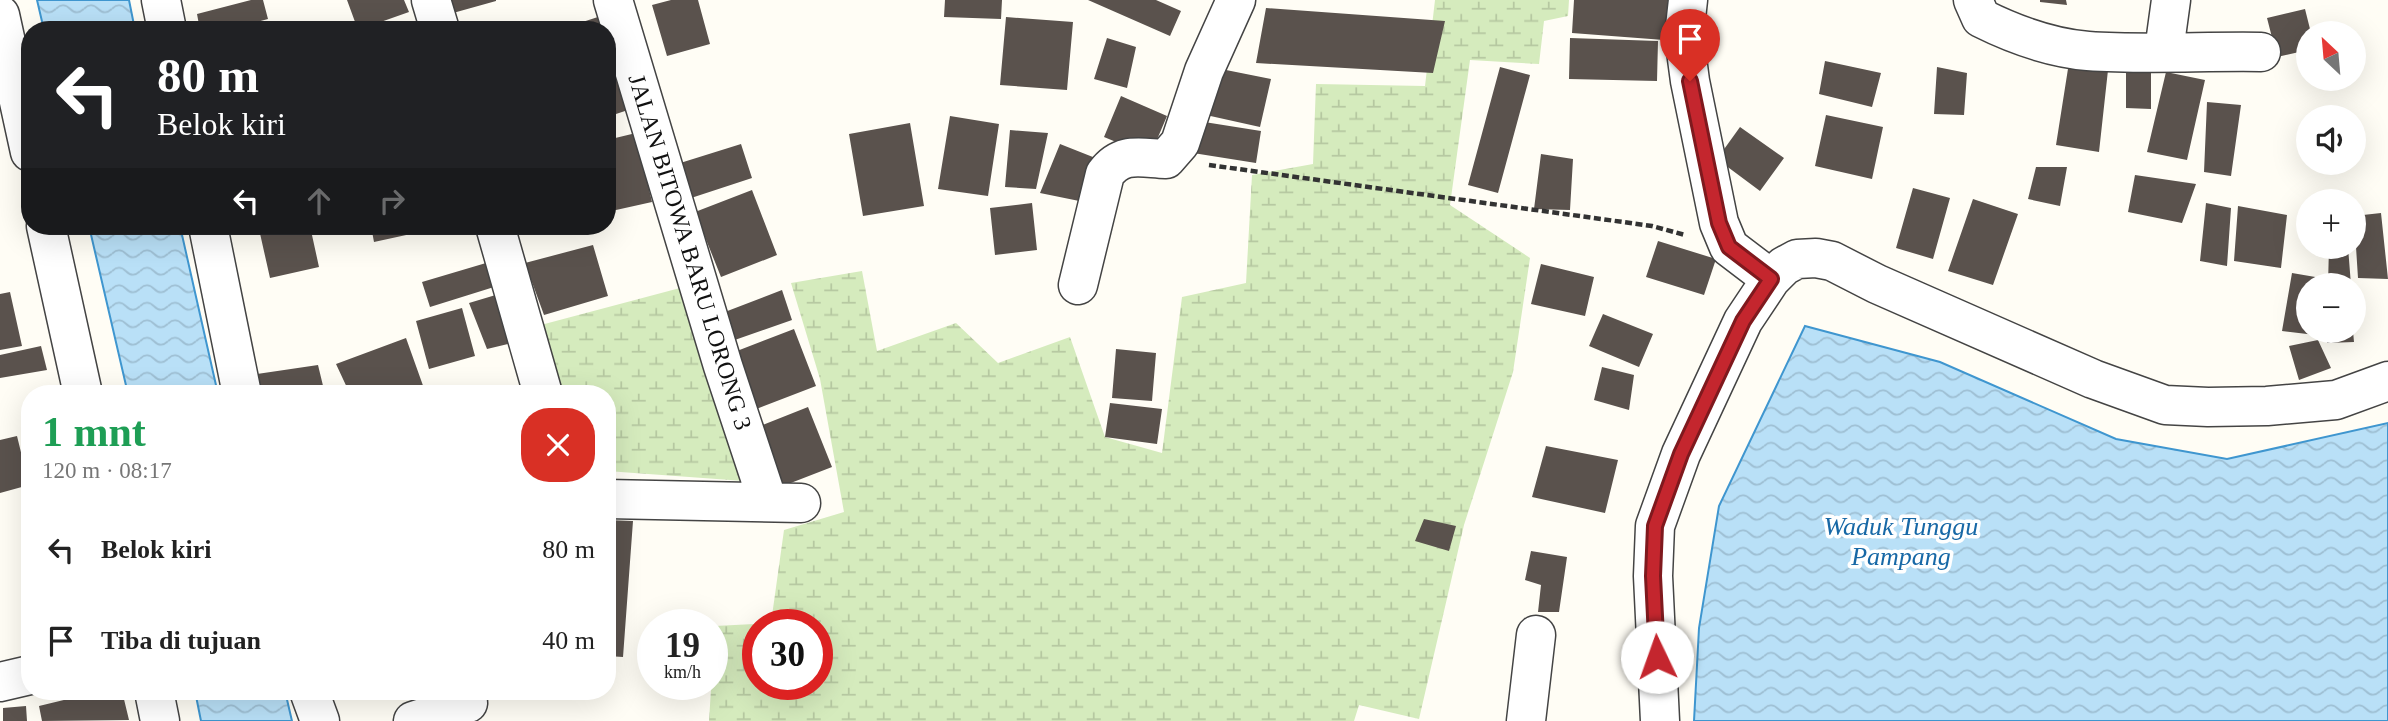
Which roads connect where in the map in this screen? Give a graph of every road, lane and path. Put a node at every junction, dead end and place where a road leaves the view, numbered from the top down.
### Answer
1 (161, 0) edge
2 (431, 0) edge
3 (613, 0) edge
4 (1236, 0) edge
5 (1688, 0) edge
6 (1973, 0) edge
7 (2171, 0) edge
8 (0, 15) edge
9 (165, 21) edge
10 (437, 21) edge
11 (2164, 51) junction
12 (2261, 52) dead end
13 (21, 111) edge
14 (1166, 159) junction
15 (48, 235) edge
16 (210, 235) edge
17 (498, 235) edge
18 (1729, 247) junction
19 (1771, 279) junction
20 (1078, 285) dead end
21 (2388, 381) edge
22 (81, 385) edge
23 (240, 385) edge
24 (540, 385) edge
25 (616, 499) edge
26 (1536, 635) dead end
27 (21, 677) edge
28 (0, 682) edge
29 (156, 700) edge
30 (312, 700) edge
31 (468, 703) dead end
32 (160, 721) edge
33 (320, 721) edge
34 (413, 721) edge
35 (1526, 721) edge
36 (1660, 721) edge

1 - 9 street
2 - 10 street
3 - 25 street, JALAN BITOWA BARU LORONG 3
4 - 14 street
5 - 18 street
6 - 11 street
7 - 11 street
8 - 13 street
11 - 12 street
14 - 18 path
14 - 20 street
15 - 22 street
16 - 23 street
17 - 24 street
18 - 19 street
19 - 21 street
19 - 36 street
26 - 35 street
27 - 28 street
29 - 32 street
30 - 33 street
31 - 34 street

